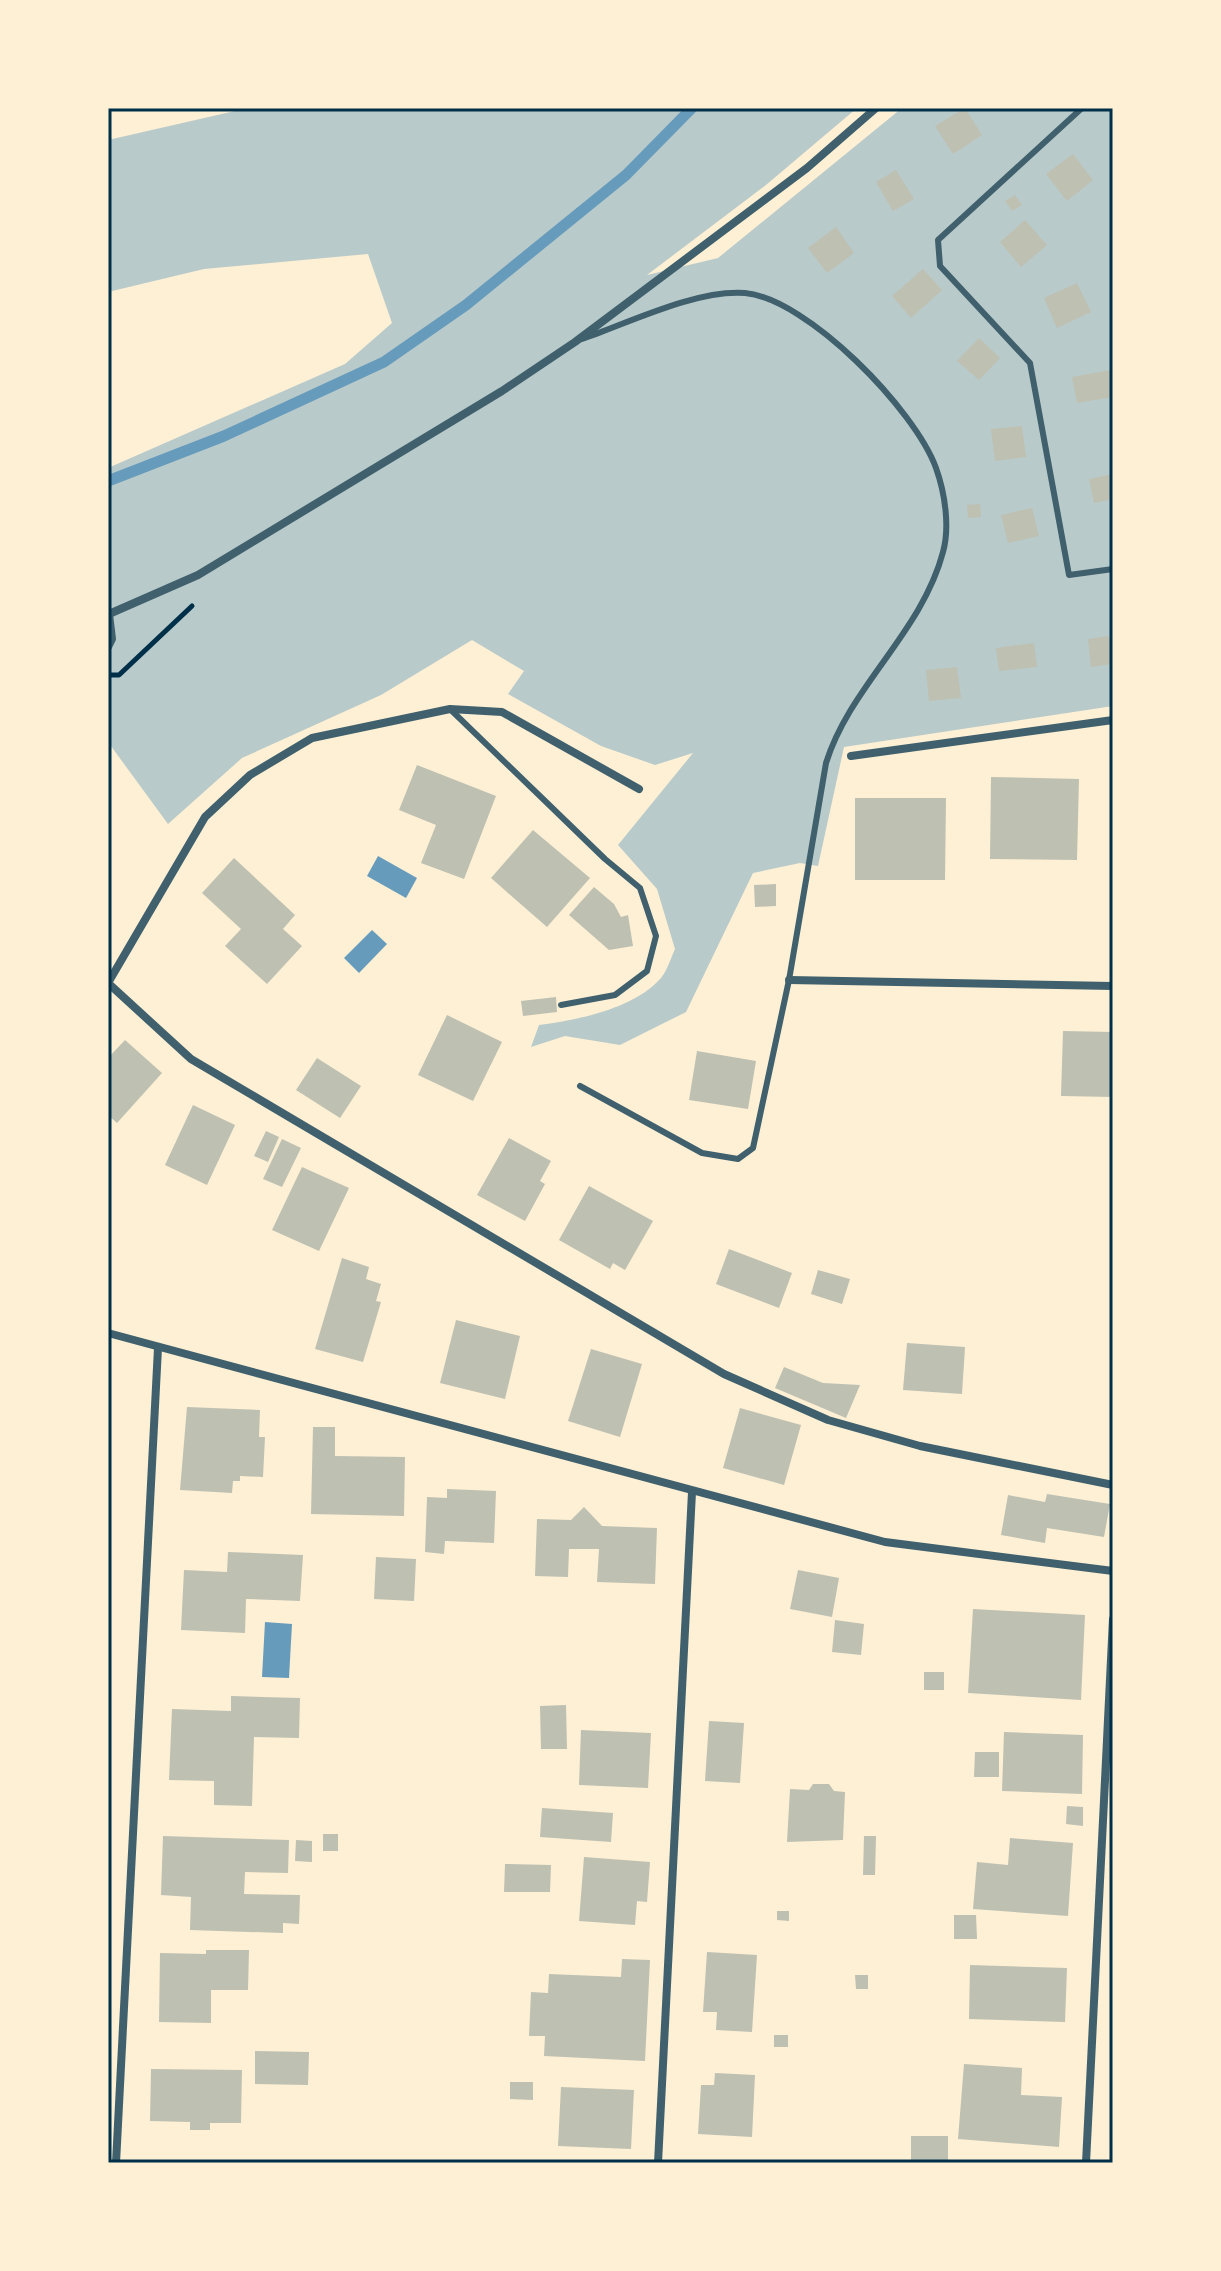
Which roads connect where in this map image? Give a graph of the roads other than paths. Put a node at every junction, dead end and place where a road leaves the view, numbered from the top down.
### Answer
1 (876, 108) edge
2 (1082, 108) edge
3 (575, 342) junction
4 (1113, 569) edge
5 (109, 613) edge
6 (108, 647) edge
7 (450, 709) junction
8 (1113, 720) edge
9 (851, 756) dead end
10 (639, 789) dead end
11 (789, 980) junction
12 (108, 983) edge
13 (1113, 986) edge
14 (561, 1005) dead end
15 (580, 1086) dead end
16 (108, 1333) edge
17 (158, 1348) junction
18 (1113, 1485) edge
19 (692, 1492) junction
20 (1113, 1571) edge
21 (1113, 1619) edge
22 (116, 2163) edge
23 (658, 2163) edge
24 (1086, 2163) edge

1 - 3 street
2 - 4 lane
3 - 5 street
3 - 11 lane
5 - 6 street
7 - 10 street
7 - 12 street
7 - 14 lane
8 - 9 street
11 - 13 street
11 - 15 lane
12 - 18 street
16 - 17 street
17 - 19 street
17 - 22 street
19 - 20 street
19 - 23 street
21 - 24 street

